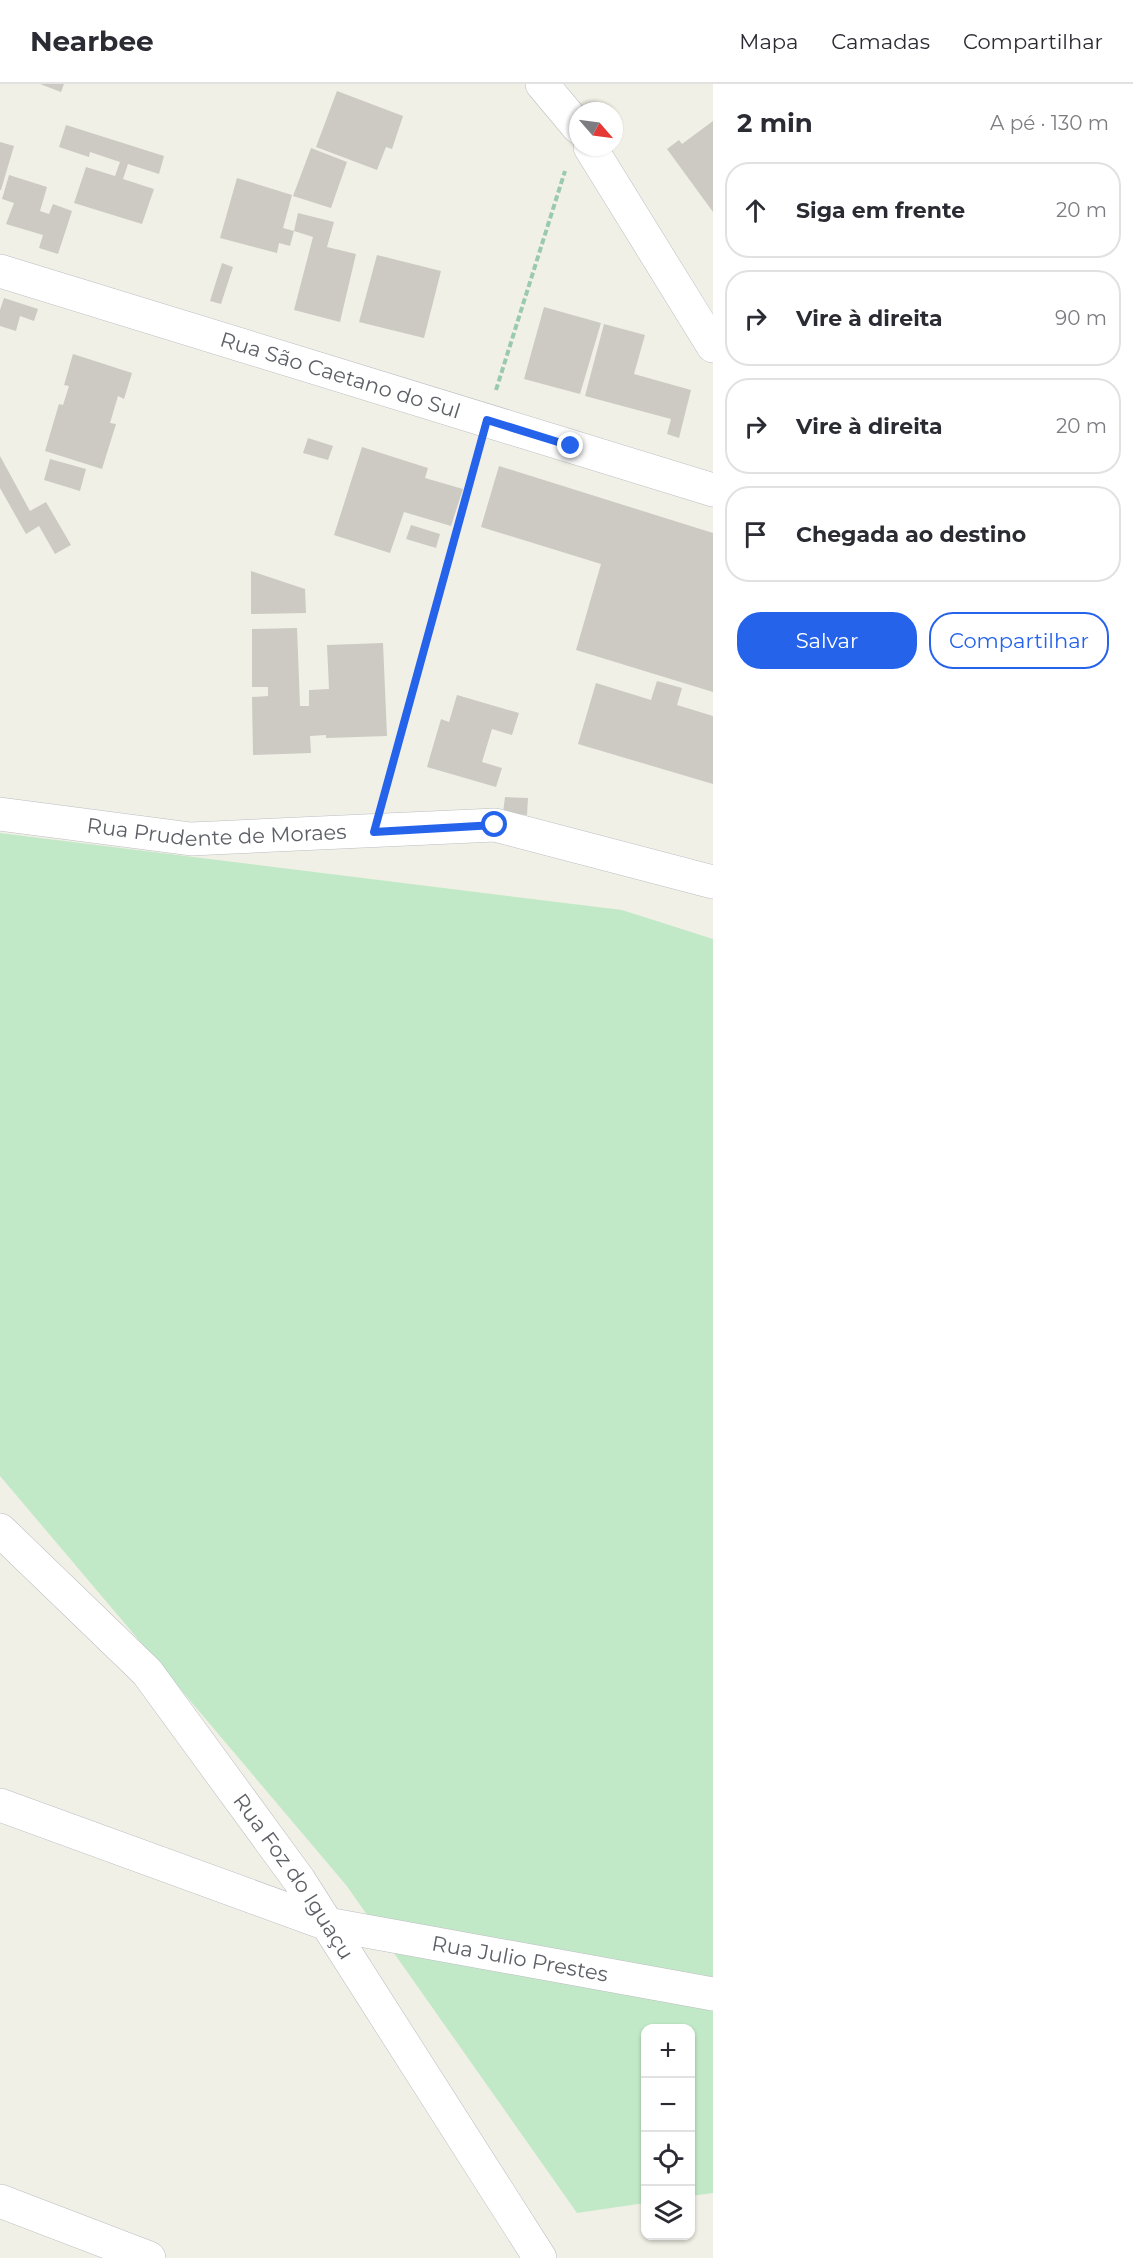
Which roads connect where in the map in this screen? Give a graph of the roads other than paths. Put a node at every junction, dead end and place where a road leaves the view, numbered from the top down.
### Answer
1 (542, 84) edge
2 (569, 116) edge
3 (580, 156) edge
4 (0, 271) edge
5 (713, 346) edge
6 (713, 490) edge
7 (0, 814) edge
8 (713, 882) edge
9 (0, 1530) edge
10 (0, 1804) edge
11 (327, 1924) junction
12 (713, 1994) edge
13 (0, 2201) edge
14 (149, 2258) edge
15 (540, 2258) edge

1 - 2 street
3 - 5 street
4 - 6 street, Rua São Caetano do Sul
7 - 8 street, Rua Prudente de Moraes
9 - 11 street, Rua Foz do Iguaçu
10 - 11 street, Rua Julio Prestes
11 - 12 street, Rua Julio Prestes
11 - 15 street, Rua Foz do Iguaçu
13 - 14 street

